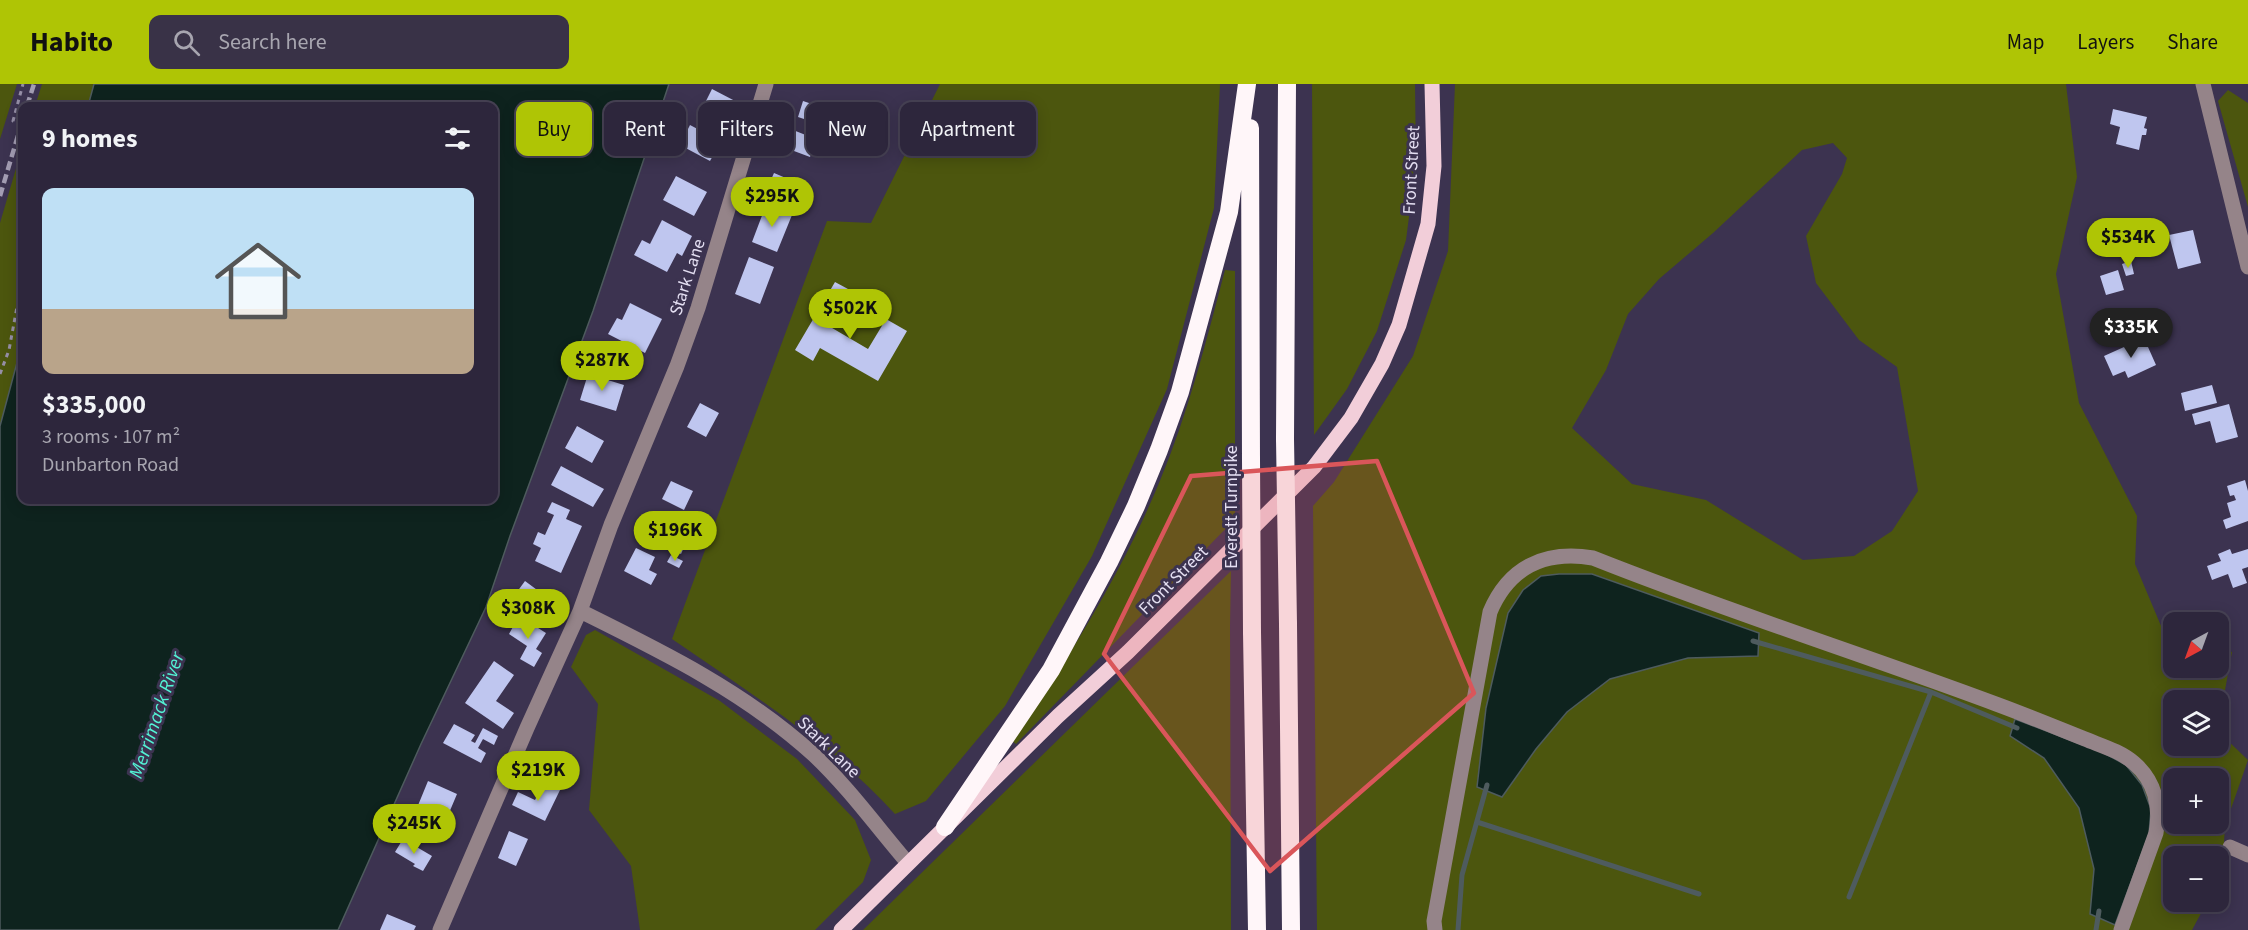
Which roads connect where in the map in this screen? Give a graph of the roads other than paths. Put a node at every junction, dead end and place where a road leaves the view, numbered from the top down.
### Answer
1 (766, 84) edge
2 (1248, 84) edge
3 (1287, 84) edge
4 (1432, 84) edge
5 (2203, 84) edge
6 (2244, 231) edge
7 (2248, 267) edge
8 (580, 611) junction
9 (945, 827) junction
10 (2230, 847) dead end
11 (2248, 855) edge
12 (908, 862) junction
13 (440, 930) edge
14 (841, 930) edge
15 (1257, 930) edge
16 (1291, 930) edge
17 (1435, 930) edge
18 (2121, 930) edge

1 - 8 street, Stark Lane
2 - 9 highway
2 - 15 highway, Everett Turnpike, bridge
3 - 16 highway, bridge
4 - 9 main road, Front Street
5 - 6 street
6 - 7 street
8 - 12 street, Stark Lane
8 - 13 street, Stark Lane
9 - 12 main road, Front Street
10 - 11 street
12 - 14 main road, Front Street
17 - 18 street

